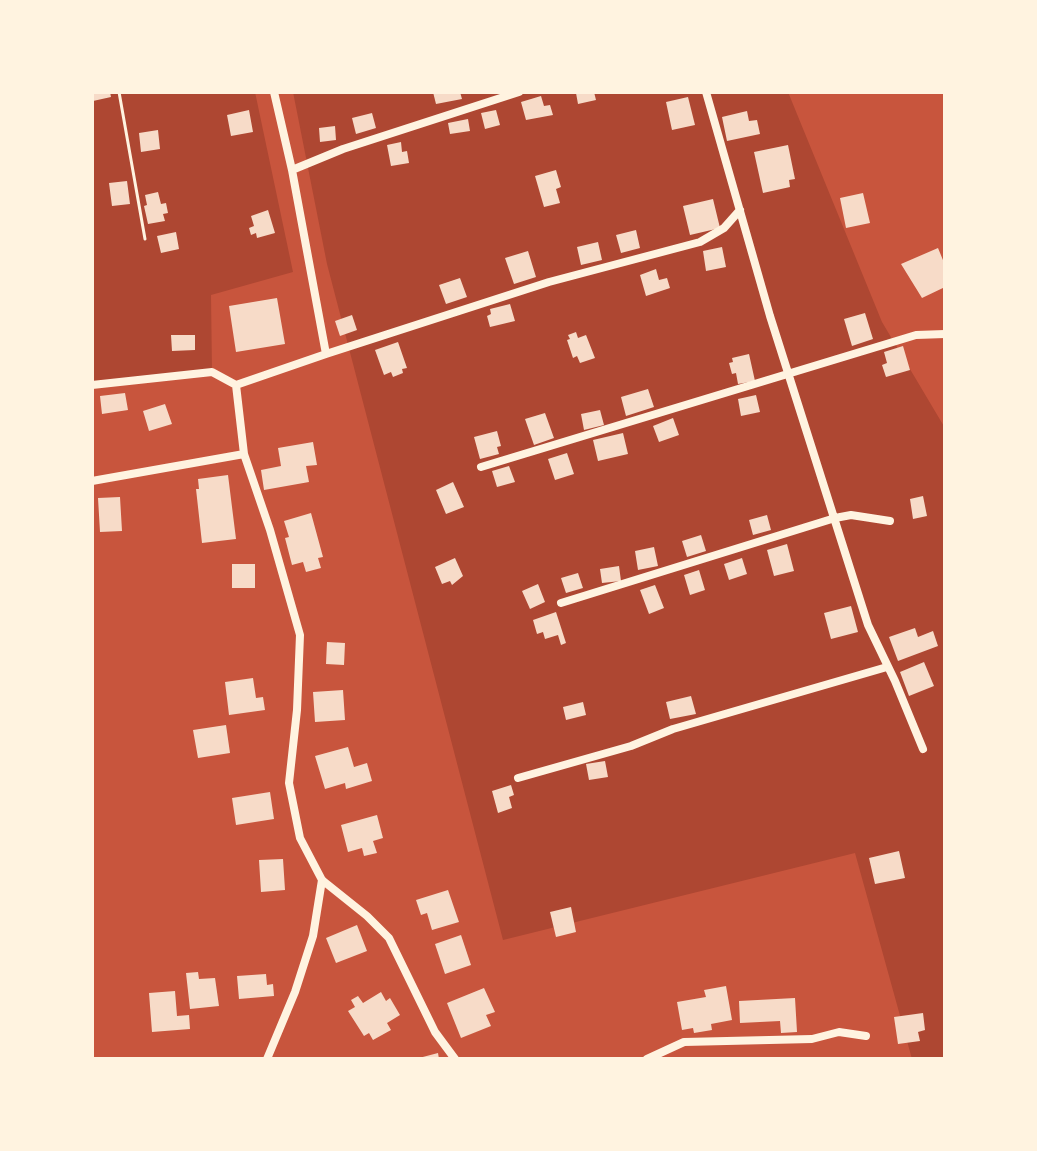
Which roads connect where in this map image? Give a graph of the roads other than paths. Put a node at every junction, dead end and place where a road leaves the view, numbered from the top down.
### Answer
1 (274, 92) edge
2 (519, 92) edge
3 (706, 92) edge
4 (292, 170) junction
5 (740, 210) junction
6 (945, 334) edge
7 (326, 354) junction
8 (790, 375) junction
9 (92, 385) edge
10 (236, 385) junction
11 (244, 454) junction
12 (481, 467) dead end
13 (92, 481) edge
14 (835, 518) junction
15 (890, 521) dead end
16 (561, 603) dead end
17 (887, 667) junction
18 (923, 749) dead end
19 (518, 778) dead end
20 (322, 880) junction
21 (866, 1036) dead end
22 (267, 1059) edge
23 (455, 1059) edge
24 (647, 1059) edge

1 - 4 street
2 - 4 street
3 - 5 street
4 - 7 street
5 - 7 street
5 - 8 street
6 - 8 street
7 - 10 street
8 - 12 street
8 - 14 street
9 - 10 street
10 - 11 street
11 - 13 street
11 - 20 street
14 - 15 street
14 - 16 street
14 - 17 street
17 - 18 street
17 - 19 street
20 - 22 street
20 - 23 street
21 - 24 street

